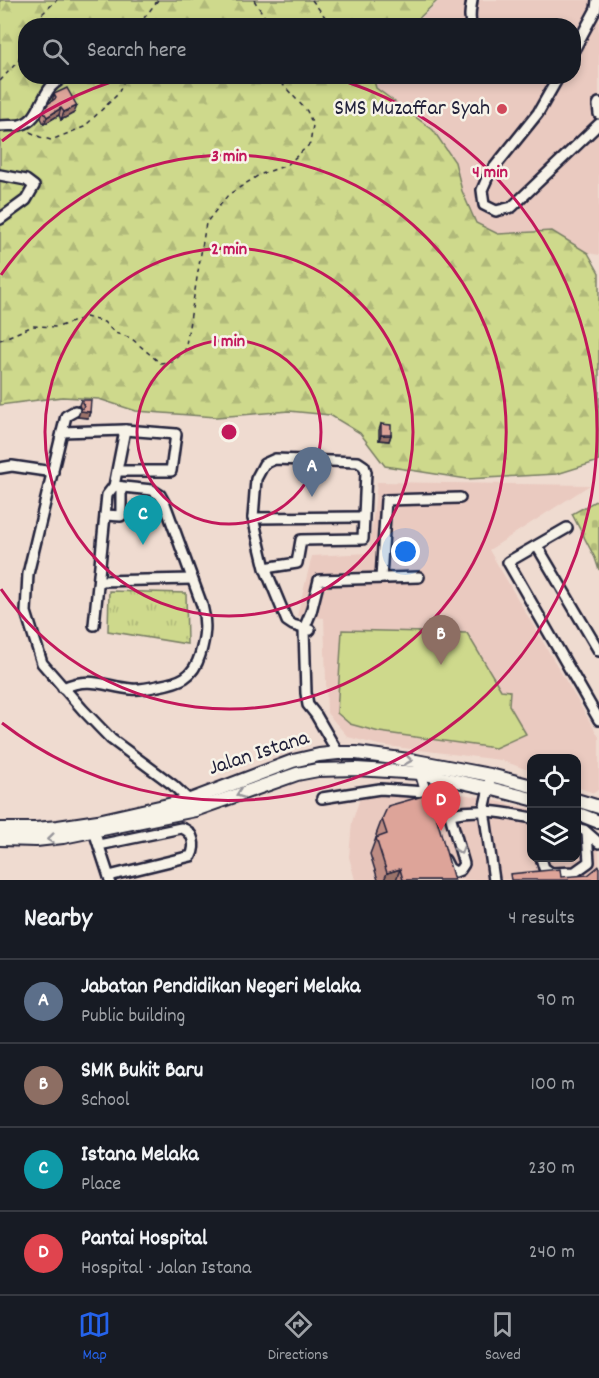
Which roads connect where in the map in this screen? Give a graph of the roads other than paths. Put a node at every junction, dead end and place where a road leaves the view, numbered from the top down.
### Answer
1 (472, 0) edge
2 (597, 0) edge
3 (470, 18) edge
4 (581, 36) edge
5 (55, 84) edge
6 (554, 84) edge
7 (599, 103) edge
8 (599, 114) edge
9 (599, 124) edge
10 (0, 126) edge
11 (0, 175) edge
12 (0, 219) edge
13 (75, 411) dead end
14 (125, 430) junction
15 (62, 432) junction
16 (0, 468) edge
17 (118, 471) junction
18 (52, 472) junction
19 (118, 486) junction
20 (460, 498) dead end
21 (105, 515) junction
22 (363, 517) junction
23 (253, 518) junction
24 (567, 528) dead end
25 (537, 546) junction
26 (265, 568) junction
27 (419, 577) dead end
28 (381, 578) junction
29 (192, 579) junction
30 (99, 581) junction
31 (94, 626) dead end
32 (307, 626) junction
33 (599, 651) edge
34 (63, 687) junction
35 (599, 720) edge
36 (338, 753) junction
37 (396, 771) junction
38 (437, 771) junction
39 (420, 773) junction
40 (278, 780) junction
41 (489, 782) junction
42 (527, 786) edge
43 (426, 792) junction
44 (527, 797) edge
45 (321, 798) dead end
46 (581, 802) edge
47 (192, 805) junction
48 (599, 807) edge
49 (484, 810) junction
50 (431, 811) edge
51 (581, 815) edge
52 (447, 817) junction
53 (527, 818) edge
54 (599, 822) edge
55 (0, 829) edge
56 (581, 829) edge
57 (94, 831) junction
58 (587, 833) junction
59 (0, 839) edge
60 (599, 843) edge
61 (99, 845) junction
62 (444, 854) edge
63 (543, 862) edge
64 (110, 878) edge
65 (494, 880) edge

1 - 3 street
2 - 4 street
5 - 10 street
6 - 9 street
7 - 8 street
11 - 12 street
13 - 15 street
14 - 15 street
14 - 17 street
14 - 17 street
15 - 18 street
16 - 18 street
17 - 19 street
18 - 34 street
19 - 21 street
19 - 21 street
19 - 29 street
20 - 28 street
21 - 30 street
22 - 23 street
22 - 23 street
22 - 26 street
23 - 26 street
24 - 25 street
25 - 33 street
25 - 35 street
26 - 32 street
27 - 28 street
28 - 32 street
29 - 30 street
29 - 34 street
30 - 31 street
32 - 36 street
34 - 47 street
36 - 37 main road
36 -> 38 main road, Jalan Istana
36 - 40 main road
36 - 47 main road, Jalan Istana
37 - 39 main road, Jalan Istana
37 - 40 main road, Jalan Istana
38 - 39 main road, Jalan Istana
38 - 41 main road, Jalan Istana
38 - 52 street
39 - 43 street
40 -> 47 main road, Jalan Istana
41 - 42 main road, Jalan Istana
41 - 44 main road, Jalan Istana
41 - 49 street
43 - 45 street
43 - 50 street
46 - 48 main road
47 - 55 main road, Jalan Istana
47 - 57 main road, Jalan Istana
49 - 52 street
49 - 53 street
49 - 65 street
51 - 54 main road
52 -> 62 street
56 - 58 street
57 -> 59 main road, Jalan Istana
57 - 61 street
58 - 60 street
58 - 63 street
61 - 64 street
61 - 64 street

